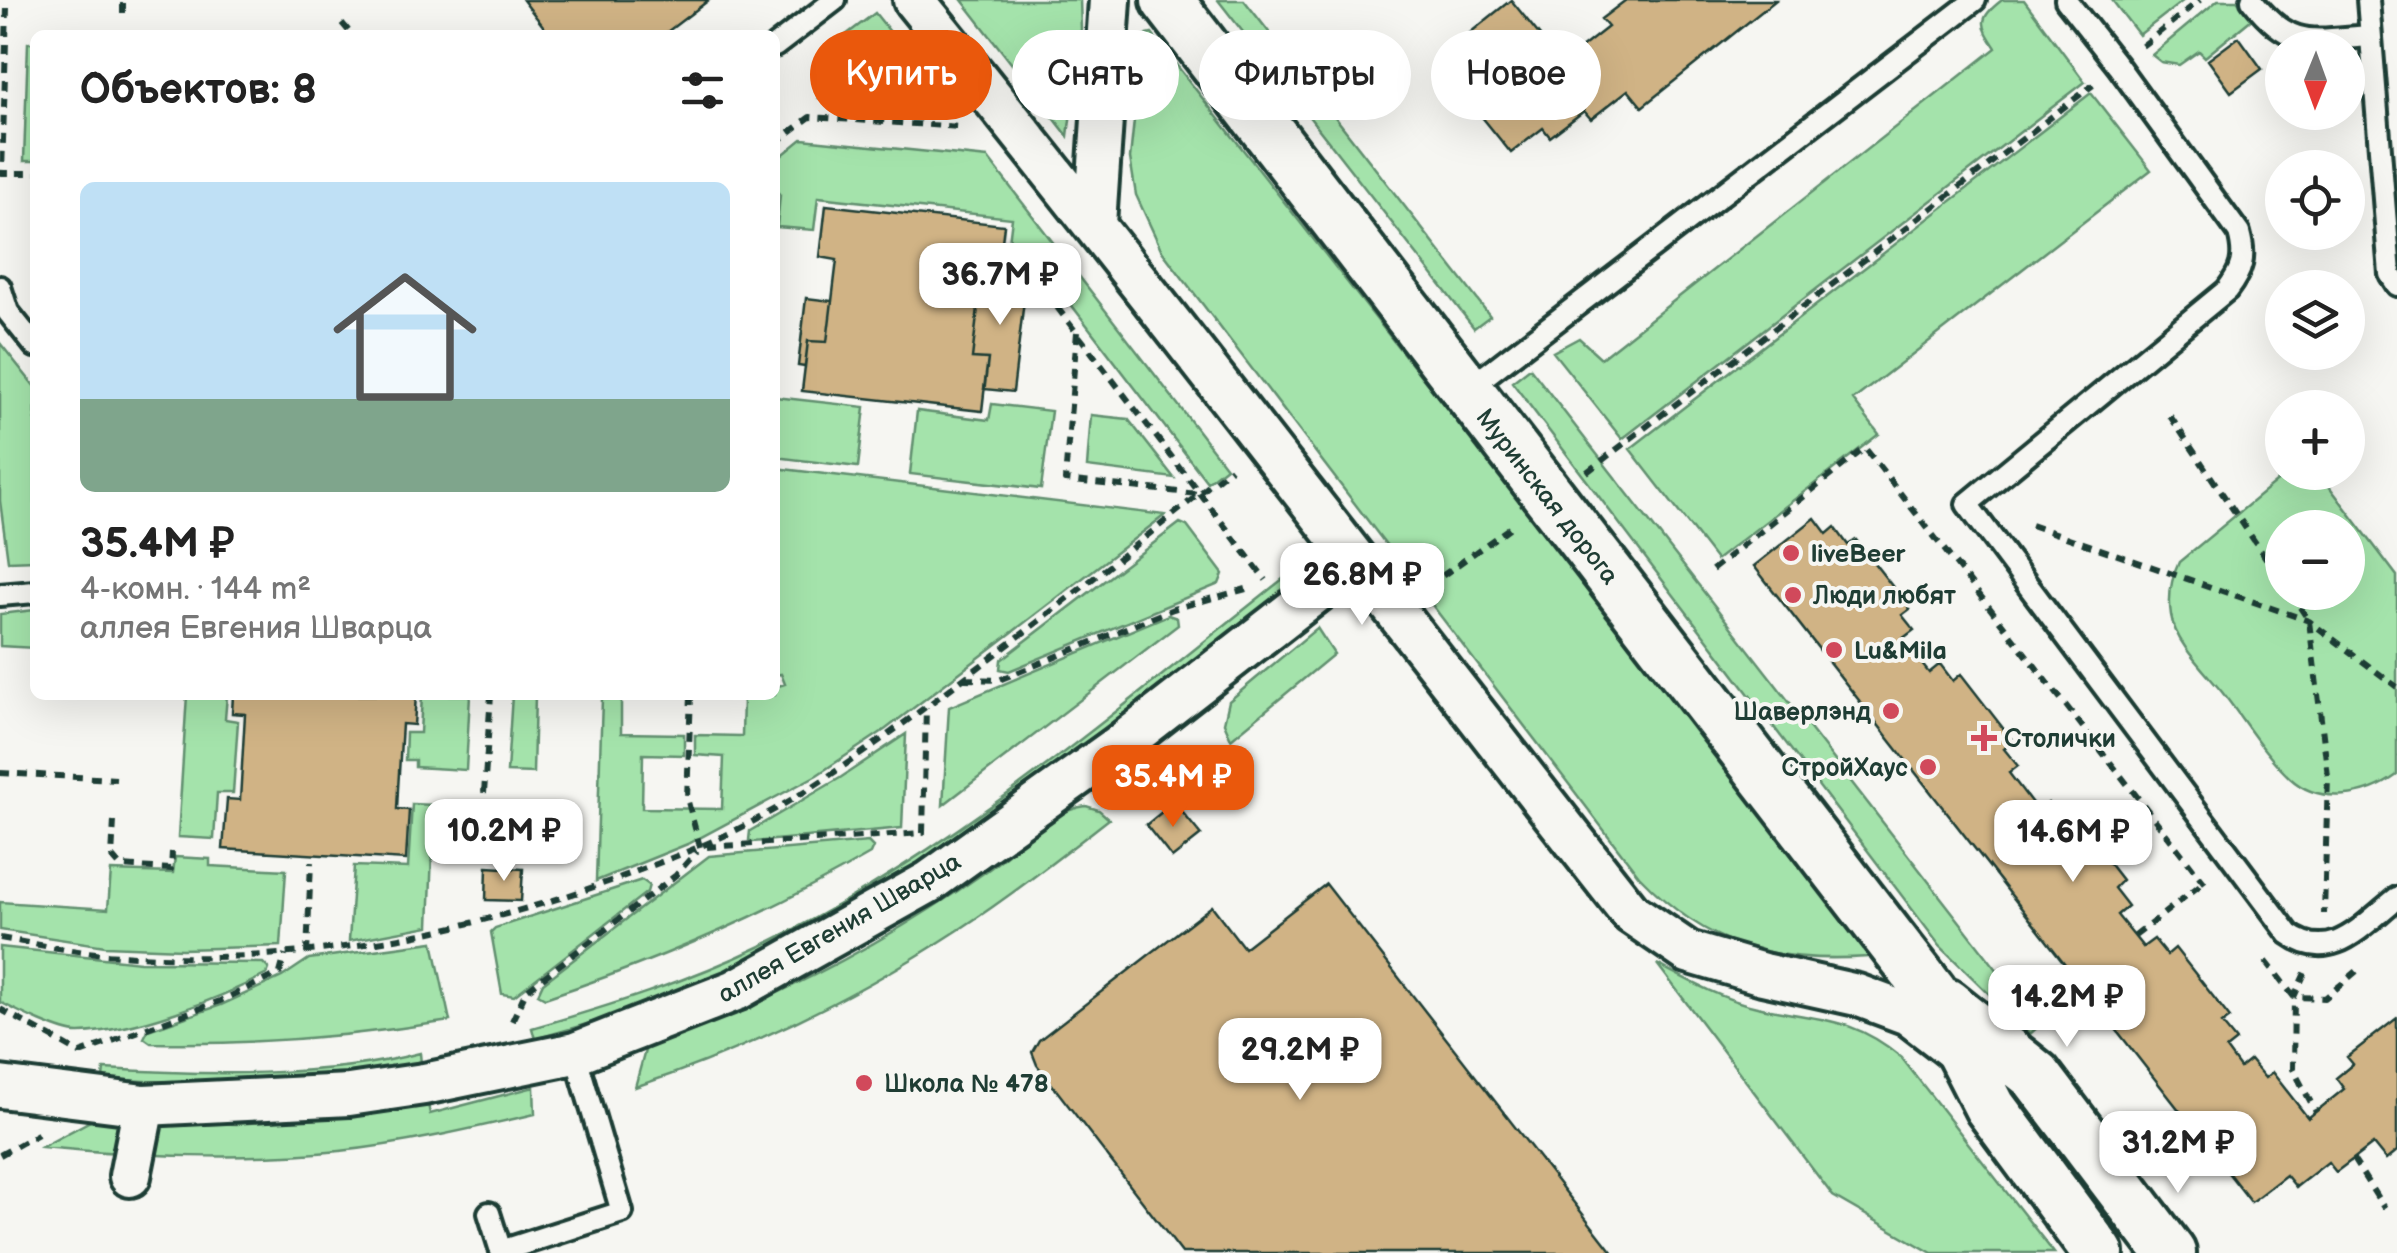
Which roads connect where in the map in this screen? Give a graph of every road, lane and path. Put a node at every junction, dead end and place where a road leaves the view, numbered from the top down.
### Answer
1 (123, 0) edge
2 (835, 0) edge
3 (914, 0) edge
4 (1110, 0) edge
5 (1166, 0) edge
6 (1975, 0) edge
7 (2066, 0) edge
8 (2200, 0) edge
9 (2252, 0) edge
10 (2368, 0) edge
11 (7, 8) dead end
12 (123, 14) dead end
13 (342, 23) dead end
14 (348, 30) edge
15 (2370, 36) junction
16 (780, 42) edge
17 (2118, 66) junction
18 (964, 128) dead end
19 (780, 139) edge
20 (30, 173) edge
21 (1095, 224) junction
22 (2397, 285) edge
23 (0, 287) edge
24 (1024, 298) dead end
25 (1076, 332) junction
26 (30, 340) edge
27 (1466, 390) junction
28 (2170, 416) dead end
29 (1240, 461) dead end
30 (1199, 494) junction
31 (1550, 498) junction
32 (2031, 525) dead end
33 (2265, 557) edge
34 (1355, 562) junction
35 (1712, 570) dead end
36 (30, 592) edge
37 (0, 594) edge
38 (2302, 610) edge
39 (1393, 611) junction
40 (2309, 621) junction
41 (964, 679) junction
42 (2397, 687) edge
43 (490, 700) edge
44 (691, 700) edge
45 (926, 707) junction
46 (0, 774) edge
47 (116, 779) dead end
48 (484, 792) dead end
49 (114, 820) dead end
50 (700, 847) junction
51 (172, 852) dead end
52 (312, 862) dead end
53 (2204, 882) junction
54 (2215, 896) dead end
55 (2397, 898) edge
56 (2324, 915) dead end
57 (2134, 936) dead end
58 (0, 938) edge
59 (307, 954) junction
60 (2260, 954) dead end
61 (285, 955) junction
62 (2368, 963) dead end
63 (2078, 981) dead end
64 (1930, 992) junction
65 (2294, 997) junction
66 (2047, 1006) dead end
67 (0, 1009) edge
68 (512, 1021) dead end
69 (575, 1053) junction
70 (1966, 1058) junction
71 (0, 1087) edge
72 (144, 1106) junction
73 (2316, 1112) dead end
74 (2353, 1159) dead end
75 (130, 1176) dead end
76 (2384, 1208) dead end
77 (489, 1213) dead end
78 (2098, 1253) edge
79 (2170, 1253) edge

1 - 12 path
2 - 16 lane
3 - 21 street
4 - 21 street
5 - 27 street, Муринская дорога
6 - 27 lane
7 - 17 lane
8 - 17 path
9 - 15 lane
10 - 15 lane
11 - 20 path
13 - 14 path
15 - 22 lane
17 - 31 path
17 - 55 lane
18 - 19 path
21 - 34 street
23 - 26 lane
24 - 25 path
25 - 30 path
25 - 30 path
27 - 31 street, Муринская дорога
28 - 33 path
29 - 30 path
30 - 41 path
30 - 41 path
31 - 39 path
31 - 64 street, Муринская дорога
32 - 40 path
34 - 39 street
34 - 69 street, аллея Евгения Шварца
35 - 53 path
36 - 37 lane
38 - 40 path
39 - 70 street
40 - 42 path
40 - 56 path
41 - 45 path
43 - 48 path
44 - 50 path
45 - 50 path
45 - 50 path
46 - 47 path
49 - 51 path
50 - 59 path
50 - 68 path
52 - 59 path
53 - 54 path
53 - 57 path
58 - 61 path
59 - 61 path
60 - 65 path
61 - 67 path
62 - 65 path
63 - 66 path
64 - 70 street, Муринская дорога
64 - 79 street, Муринская дорога
65 - 73 path
69 - 72 street, аллея Евгения Шварца
69 - 77 lane
70 - 78 street, Муринская дорога
71 - 72 street, аллея Евгения Шварца
72 - 75 street
74 - 76 path

